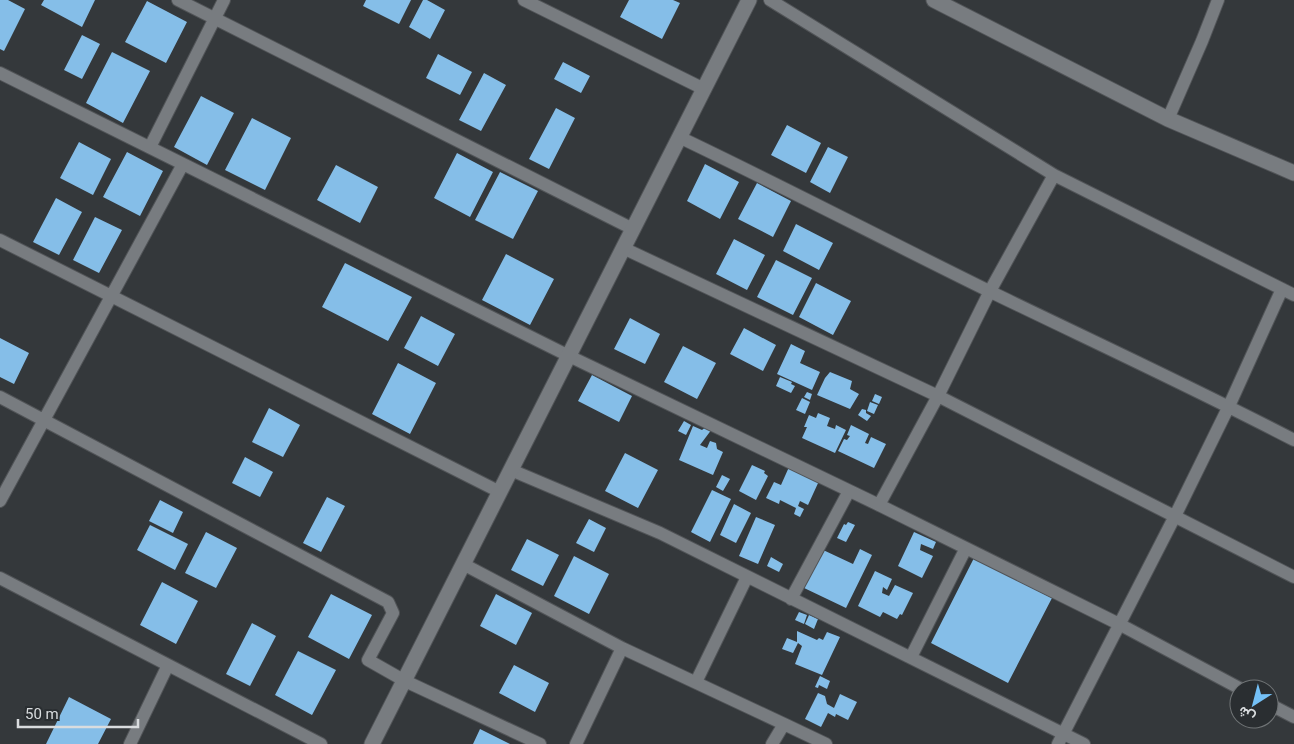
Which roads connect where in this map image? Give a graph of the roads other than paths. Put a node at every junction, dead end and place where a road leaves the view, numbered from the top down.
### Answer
1 (178, 0) edge
2 (224, 0) edge
3 (524, 0) edge
4 (749, 0) edge
5 (770, 0) edge
6 (934, 0) edge
7 (1218, 0) edge
8 (214, 18) junction
9 (0, 73) edge
10 (704, 89) junction
11 (1168, 119) junction
12 (679, 137) junction
13 (150, 148) junction
14 (183, 164) junction
15 (1294, 173) edge
16 (1054, 175) junction
17 (633, 229) junction
18 (0, 240) edge
19 (623, 248) junction
20 (1282, 289) junction
21 (990, 291) junction
22 (1294, 295) edge
23 (112, 296) junction
24 (569, 356) junction
25 (938, 396) junction
26 (0, 397) edge
27 (1229, 406) junction
28 (44, 420) junction
29 (1294, 440) edge
30 (511, 470) junction
31 (849, 490) junction
32 (500, 492) junction
33 (0, 501) edge
34 (879, 505) junction
35 (1174, 518) junction
36 (966, 548) junction
37 (463, 564) junction
38 (747, 577) junction
39 (1294, 577) edge
40 (0, 578) edge
41 (791, 599) junction
42 (1119, 624) junction
43 (622, 648) junction
44 (910, 657) junction
45 (168, 665) junction
46 (404, 680) junction
47 (696, 682) junction
48 (1229, 683) edge
49 (1279, 709) edge
50 (1294, 717) edge
51 (784, 724) junction
52 (1060, 738) edge
53 (130, 744) edge
54 (321, 744) edge
55 (372, 744) edge
56 (540, 744) edge
57 (576, 744) edge
58 (772, 744) edge
59 (826, 744) edge
60 (1084, 744) edge

1 - 8 street
2 - 8 street
3 - 10 street
4 - 10 street
5 - 16 street
6 - 11 street
7 - 11 street
8 - 13 street
8 - 17 street
9 - 13 street
10 - 12 street
11 - 15 street
12 - 17 street
12 - 21 street
13 - 14 street
14 - 23 street
14 - 24 street
16 - 20 street
16 - 21 street
17 - 19 street
18 - 23 street
19 - 24 street
19 - 25 street
20 - 22 street
20 - 27 street
21 - 25 street
21 - 27 street
23 - 28 street
23 - 32 street
24 - 30 street
24 - 31 street
25 - 34 street
25 - 35 street
26 - 28 street
27 - 29 street
27 - 35 street
28 - 33 street
28 - 46 street
30 - 32 street
30 - 38 street
31 - 34 street
31 - 41 street
32 - 37 street
34 - 36 street
35 - 39 street
35 - 42 street
36 - 42 street
36 - 44 street
37 - 43 street
37 - 46 street
38 - 41 street
38 - 47 street
40 - 45 street
41 - 44 street
42 - 48 street
42 - 52 street
43 - 47 street
43 - 57 street
44 - 52 street
45 - 53 street
45 - 54 street
46 - 55 street
46 - 56 street
47 - 51 street
49 - 50 street
51 - 58 street
51 - 59 street
52 - 60 street

